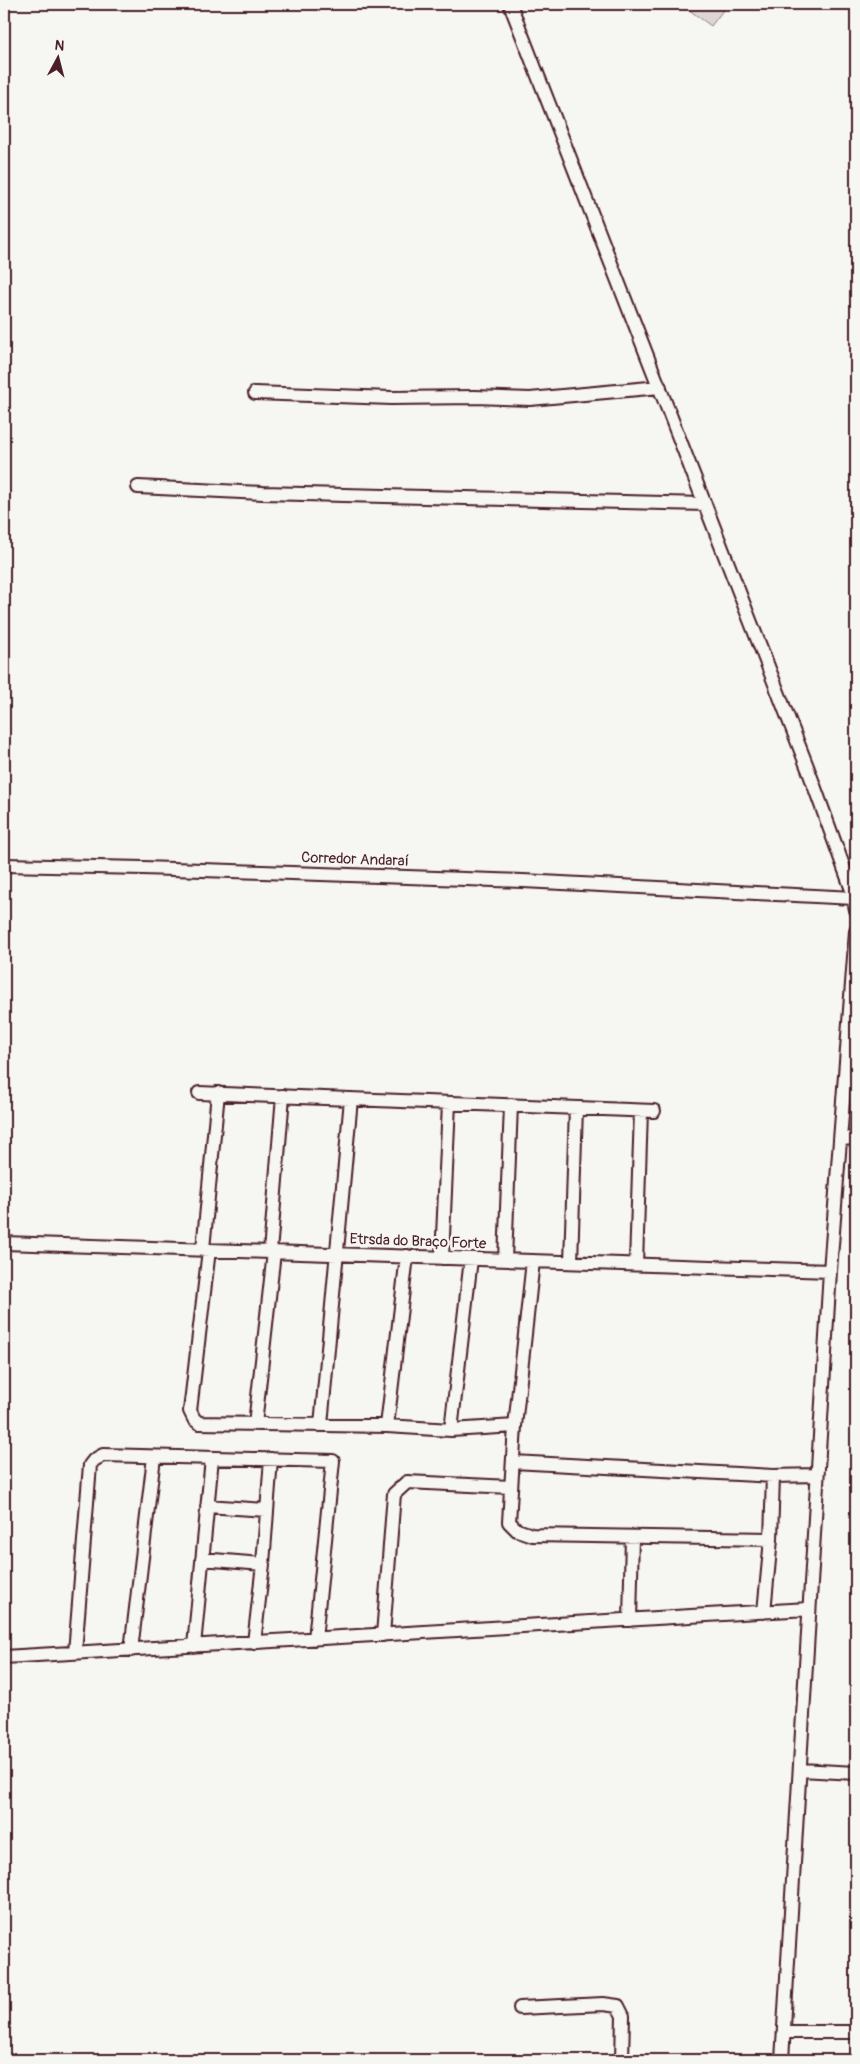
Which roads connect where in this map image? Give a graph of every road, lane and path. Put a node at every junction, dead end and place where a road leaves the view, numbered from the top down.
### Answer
1 (510, 4) edge
2 (660, 387) junction
3 (254, 393) dead end
4 (138, 487) dead end
5 (705, 504) junction
6 (4, 865) edge
7 (855, 904) edge
8 (856, 931) edge
9 (851, 1055) edge
10 (199, 1092) dead end
11 (218, 1093) junction
12 (283, 1096) junction
13 (351, 1099) junction
14 (449, 1103) junction
15 (512, 1106) junction
16 (576, 1108) junction
17 (856, 1138) edge
18 (840, 1139) junction
19 (4, 1243) edge
20 (206, 1250) junction
21 (272, 1252) junction
22 (337, 1254) junction
23 (407, 1256) junction
24 (442, 1258) junction
25 (471, 1259) junction
26 (505, 1260) junction
27 (533, 1261) junction
28 (572, 1262) junction
29 (636, 1264) junction
30 (830, 1271) junction
31 (255, 1424) junction
32 (321, 1425) junction
33 (387, 1426) junction
34 (515, 1426) junction
35 (451, 1430) junction
36 (154, 1457) junction
37 (212, 1458) junction
38 (271, 1460) junction
39 (513, 1462) junction
40 (817, 1475) junction
41 (772, 1476) junction
42 (511, 1487) junction
43 (207, 1506) junction
44 (266, 1510) junction
45 (632, 1537) junction
46 (771, 1539) junction
47 (202, 1559) junction
48 (263, 1564) junction
49 (808, 1609) junction
50 (764, 1612) junction
51 (630, 1620) junction
52 (383, 1635) junction
53 (315, 1639) junction
54 (254, 1642) junction
55 (194, 1646) junction
56 (131, 1650) junction
57 (74, 1653) junction
58 (4, 1657) edge
59 (800, 1770) junction
60 (856, 1773) edge
61 (520, 2008) dead end
62 (784, 2032) junction
63 (856, 2032) edge
64 (622, 2060) edge
65 (782, 2060) edge

1 - 2 street
2 - 3 street
2 - 5 street
4 - 5 street
5 - 7 street
6 - 7 street, Corredor Andaraí
8 - 9 street
9 - 18 street
10 - 11 street
11 - 12 street
11 - 20 street
12 - 13 street
12 - 21 street
13 - 14 street
13 - 22 street
14 - 15 street
14 - 24 street
15 - 16 street
15 - 26 street
16 - 28 street
16 - 29 street
17 - 18 street
18 - 30 street
19 - 20 street, Etrsda do Braço Forte
20 - 21 street, Etrsda do Braço Forte
20 - 31 street
21 - 22 street, Etrsda do Braço Forte
21 - 31 street
22 - 23 street, Etrsda do Braço Forte
22 - 32 street
23 - 24 street, Etrsda do Braço Forte
23 - 33 street
24 - 25 street, Etrsda do Braço Forte
25 - 26 street, Etrsda do Braço Forte
25 - 35 street
26 - 27 street, Etrsda do Braço Forte
27 - 28 street, Etrsda do Braço Forte
27 - 34 street
28 - 29 street, Etrsda do Braço Forte
29 - 30 street, Etrsda do Braço Forte
30 - 40 street
31 - 32 street
32 - 33 street
33 - 35 street
34 - 35 street
34 - 39 street
36 - 37 street
36 - 56 street
36 - 57 street
37 - 38 street
37 - 43 street
38 - 44 street
38 - 53 street
39 - 41 street
39 - 42 street
40 - 41 street
40 - 49 street
41 - 46 street
42 - 45 street
42 - 52 street
43 - 44 street
43 - 47 street
44 - 48 street
45 - 46 street
45 - 51 street
46 - 50 street
47 - 48 street
47 - 55 street
48 - 54 street
49 - 50 street
49 - 59 street
50 - 51 street
51 - 52 street
52 - 53 street
53 - 54 street
54 - 55 street
55 - 56 street
56 - 57 street
57 - 58 street
59 - 60 street
59 - 62 street
61 - 64 street
62 - 63 street
62 - 65 street

